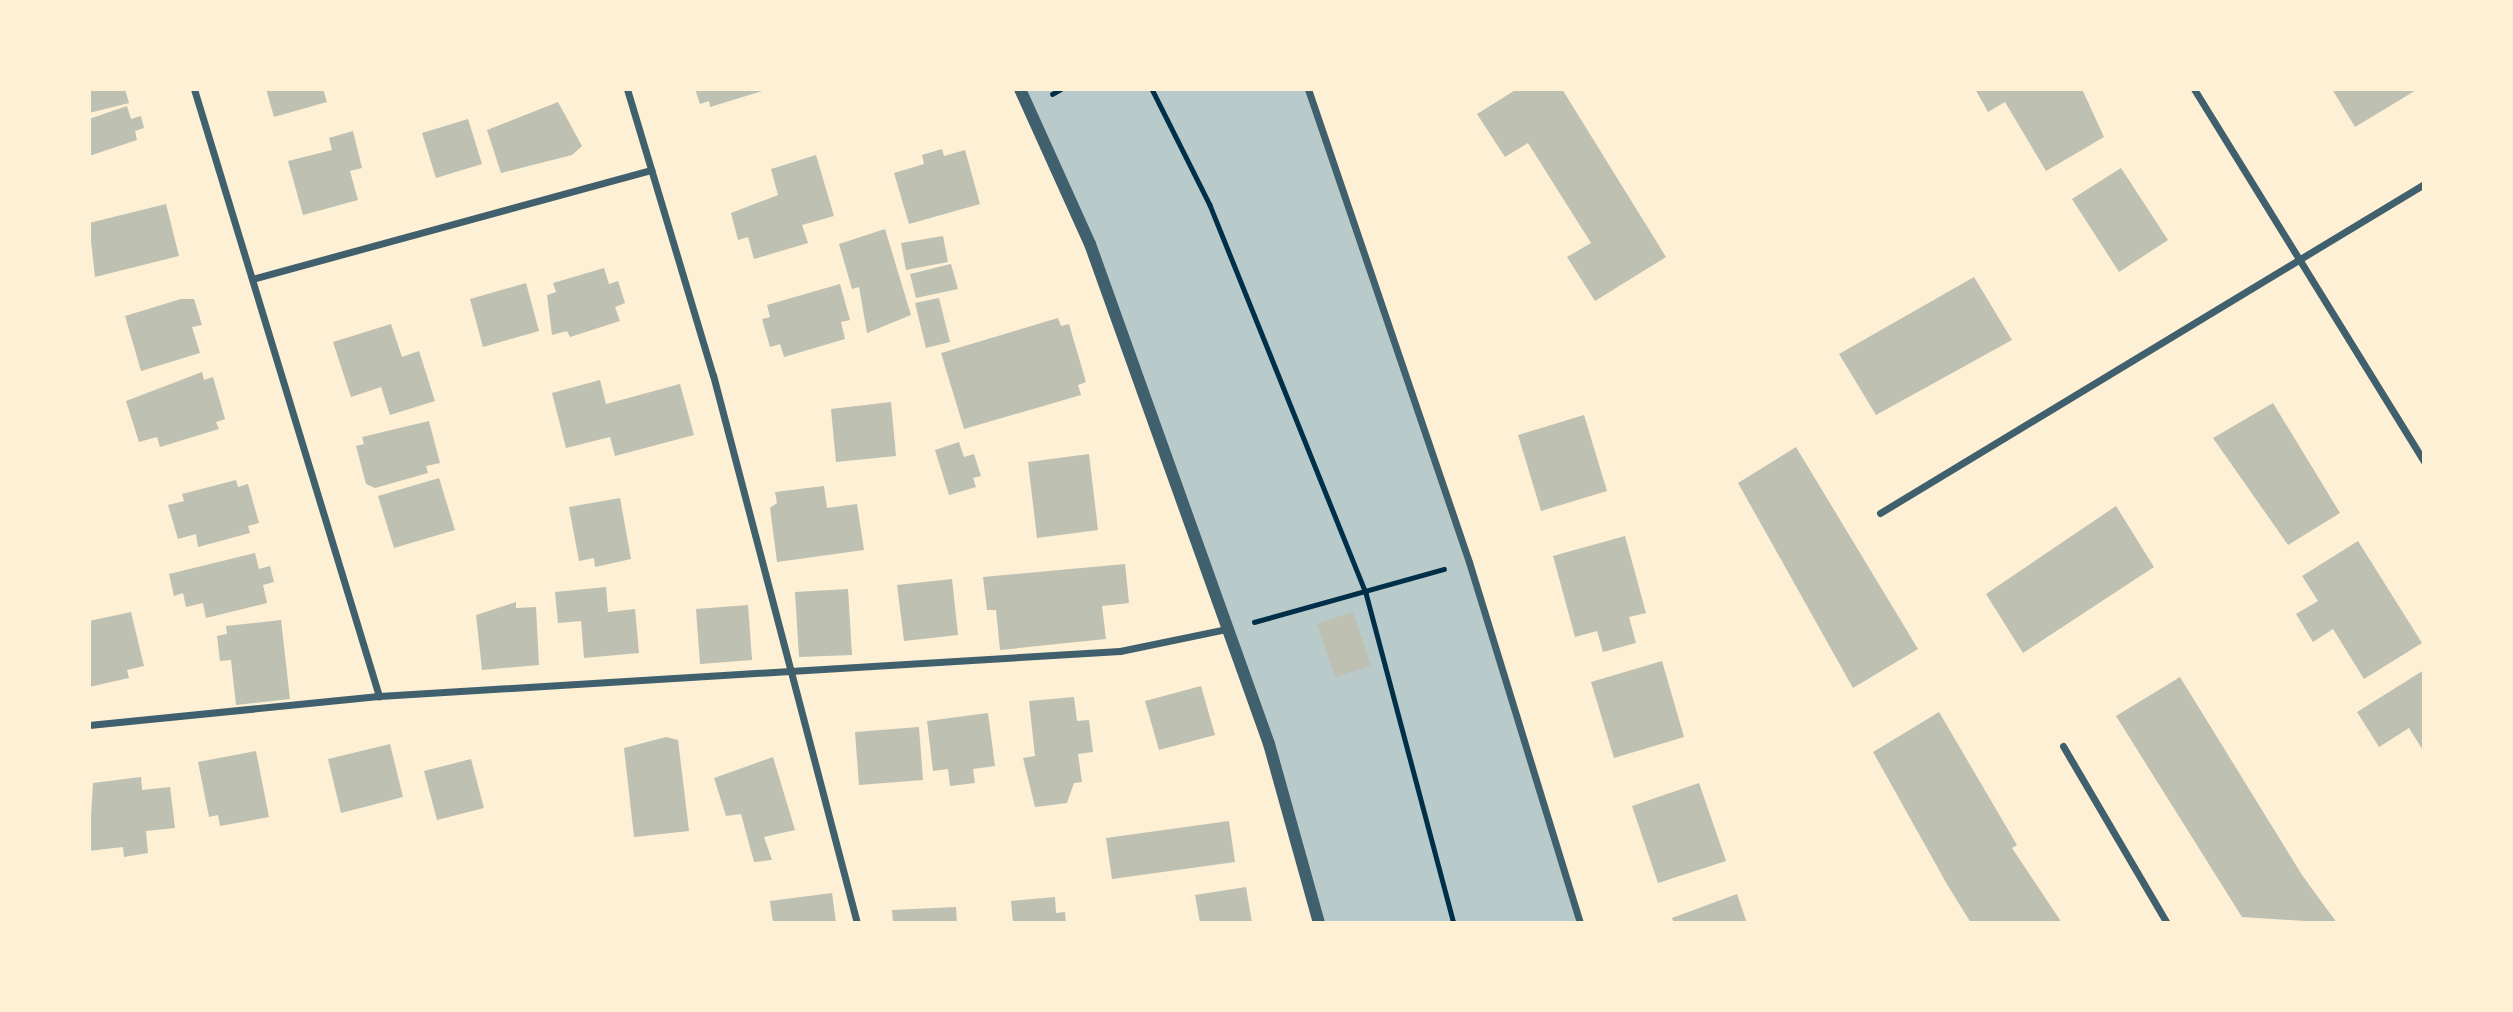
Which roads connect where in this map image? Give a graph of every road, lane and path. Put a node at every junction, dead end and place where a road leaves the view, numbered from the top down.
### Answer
1 (194, 89) edge
2 (627, 89) edge
3 (1020, 89) edge
4 (1152, 89) edge
5 (1308, 89) edge
6 (2194, 89) edge
7 (651, 170) junction
8 (2424, 184) edge
9 (2297, 256) junction
10 (251, 278) junction
11 (2424, 462) edge
12 (1880, 513) dead end
13 (1469, 562) junction
14 (1366, 593) junction
15 (1226, 629) junction
16 (788, 674) junction
17 (379, 696) junction
18 (89, 725) edge
19 (2063, 746) dead end
20 (858, 923) edge
21 (1319, 923) edge
22 (1454, 923) edge
23 (1580, 923) edge
24 (2167, 923) edge

1 - 10 street
2 - 7 street
3 - 15 street
4 - 14 path
5 - 13 street
6 - 9 street
7 - 10 street
7 - 16 street
8 - 9 street
9 - 11 street
9 - 12 street
10 - 17 street
13 - 14 path
13 - 23 street
14 - 15 path
14 - 22 path
15 - 16 street
15 - 21 street
16 - 17 street
16 - 20 street
17 - 18 street
19 - 24 street

